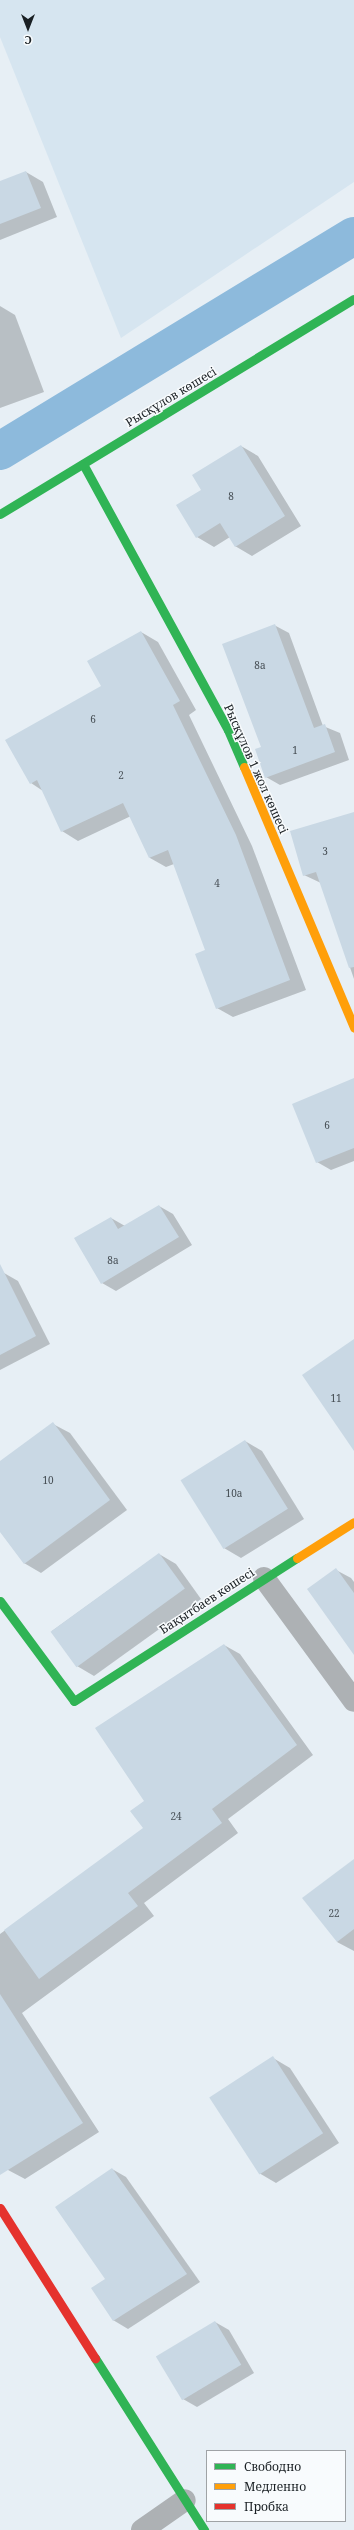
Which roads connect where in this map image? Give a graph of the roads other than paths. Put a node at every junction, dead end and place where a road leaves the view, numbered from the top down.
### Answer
1 (354, 299) edge
2 (83, 464) junction
3 (0, 514) edge
4 (354, 1028) edge
5 (354, 1522) edge
6 (264, 1578) junction
7 (0, 1601) edge
8 (354, 1701) edge
9 (0, 2208) edge
10 (185, 2500) junction
11 (142, 2530) edge
12 (204, 2530) edge

1 - 2 street, Рысқұлов көшесі
2 - 3 street, Рысқұлов көшесі
2 - 4 street, Рысқұлов 1 жол көшесі
5 - 6 street, Бақытбаев көшесі
6 - 7 street, Бақытбаев көшесі
6 - 8 street
9 - 10 street
10 - 11 street
10 - 12 street

